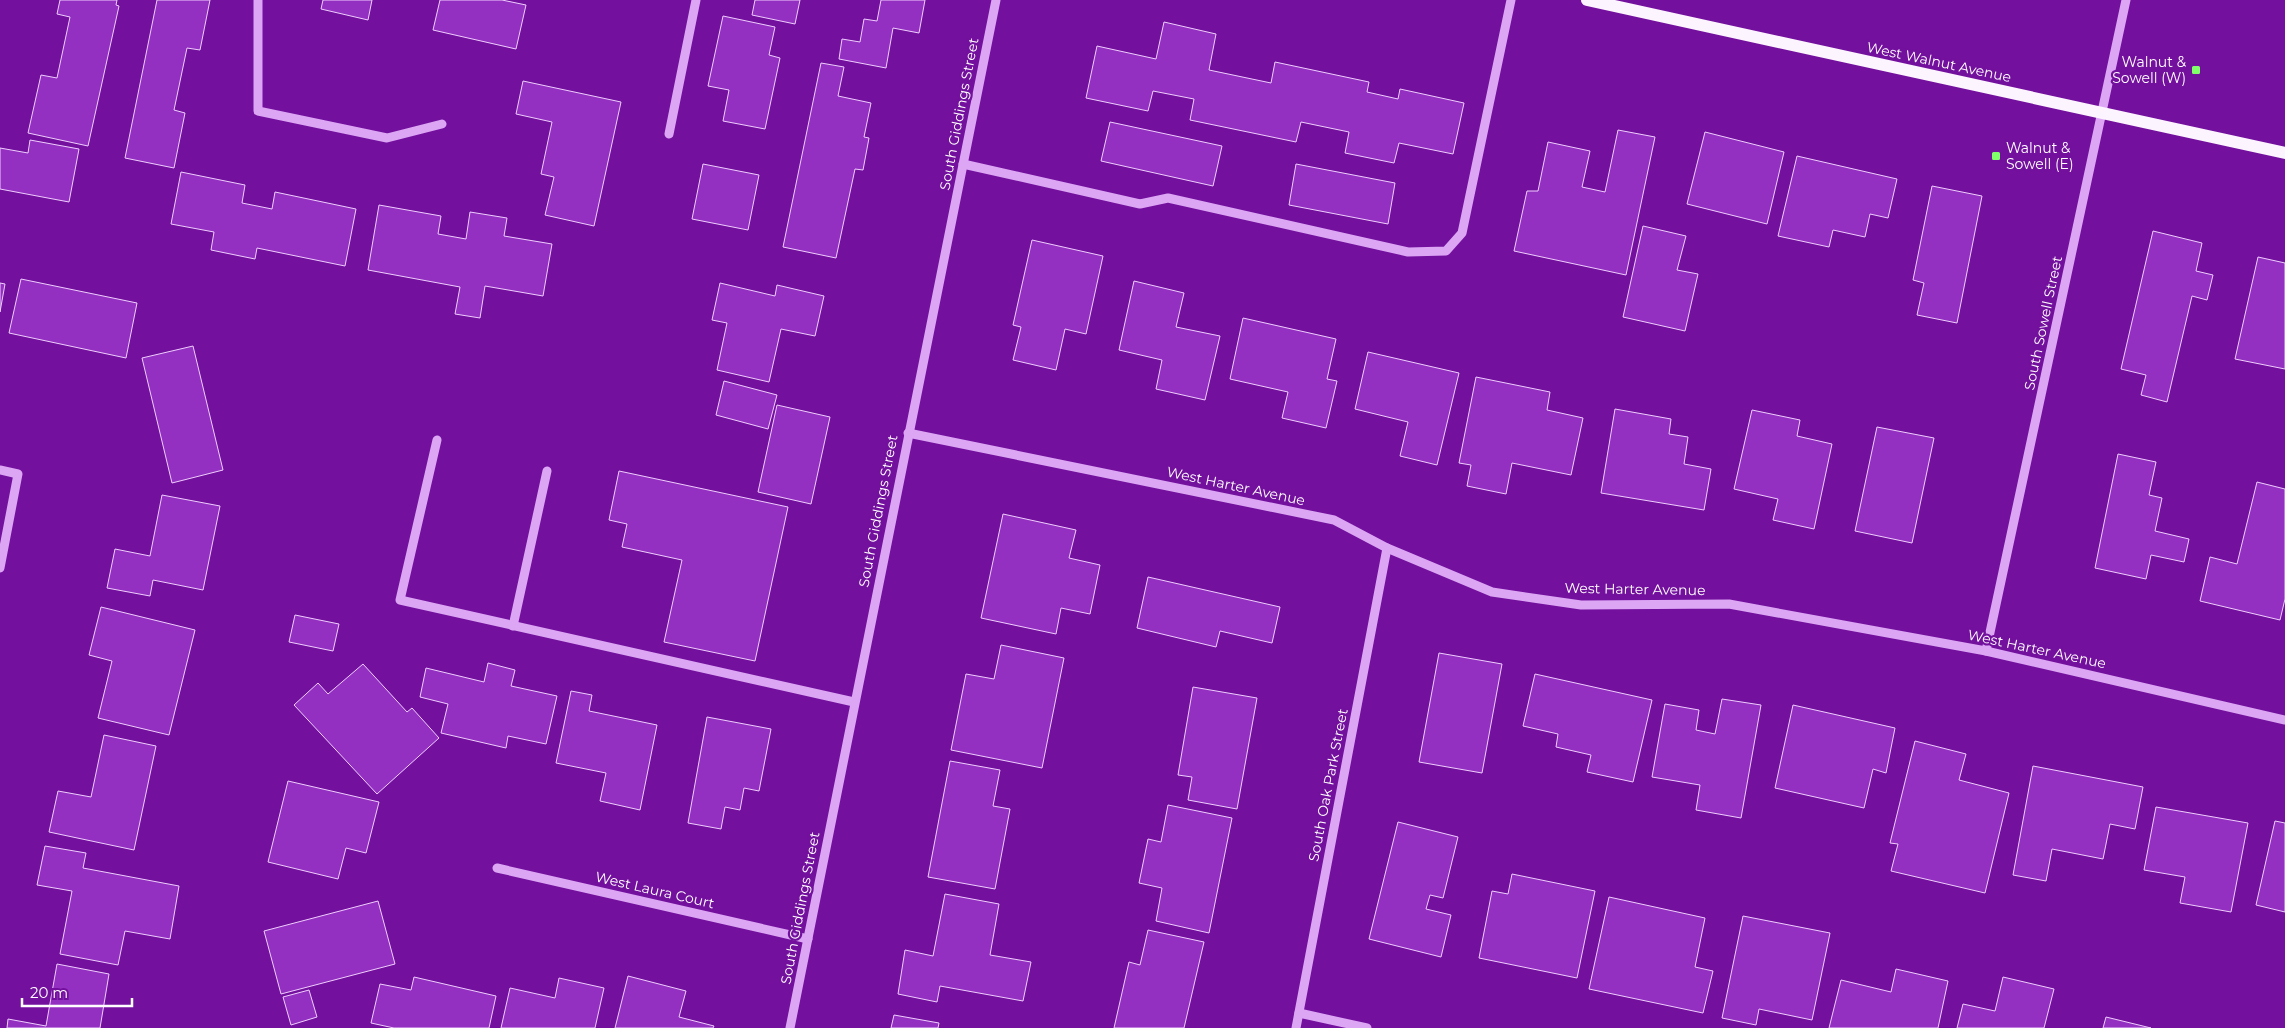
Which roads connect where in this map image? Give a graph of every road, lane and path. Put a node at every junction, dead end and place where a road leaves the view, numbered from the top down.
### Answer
1 (258, 0) edge
2 (696, 0) edge
3 (996, 0) edge
4 (1511, 0) edge
5 (1587, 0) edge
6 (2126, 0) edge
7 (2102, 114) junction
8 (442, 124) dead end
9 (669, 134) dead end
10 (2285, 154) edge
11 (963, 164) junction
12 (908, 433) junction
13 (437, 440) dead end
14 (0, 470) edge
15 (546, 471) dead end
16 (1387, 548) junction
17 (0, 568) edge
18 (513, 626) junction
19 (1986, 651) junction
20 (854, 702) junction
21 (2285, 720) edge
22 (497, 868) dead end
23 (808, 938) junction
24 (1299, 1013) junction
25 (790, 1028) edge
26 (1296, 1028) edge
27 (1367, 1028) edge

1 - 8 street
2 - 9 street
3 - 11 street, South Giddings Street
4 - 11 street
5 - 7 main road, West Walnut Avenue
6 - 7 street, South Sowell Street
7 - 10 main road, West Walnut Avenue
7 - 19 street, South Sowell Street
11 - 12 street, South Giddings Street
12 - 16 street, West Harter Avenue
12 - 20 street, South Giddings Street
13 - 18 street
14 - 17 street
15 - 18 street
16 - 19 street, West Harter Avenue
16 - 24 street, South Oak Park Street
18 - 20 street
19 - 21 street, West Harter Avenue
20 - 23 street, South Giddings Street
22 - 23 street, West Laura Court
23 - 25 street, South Giddings Street
24 - 26 street, South Oak Park Street
24 - 27 street

